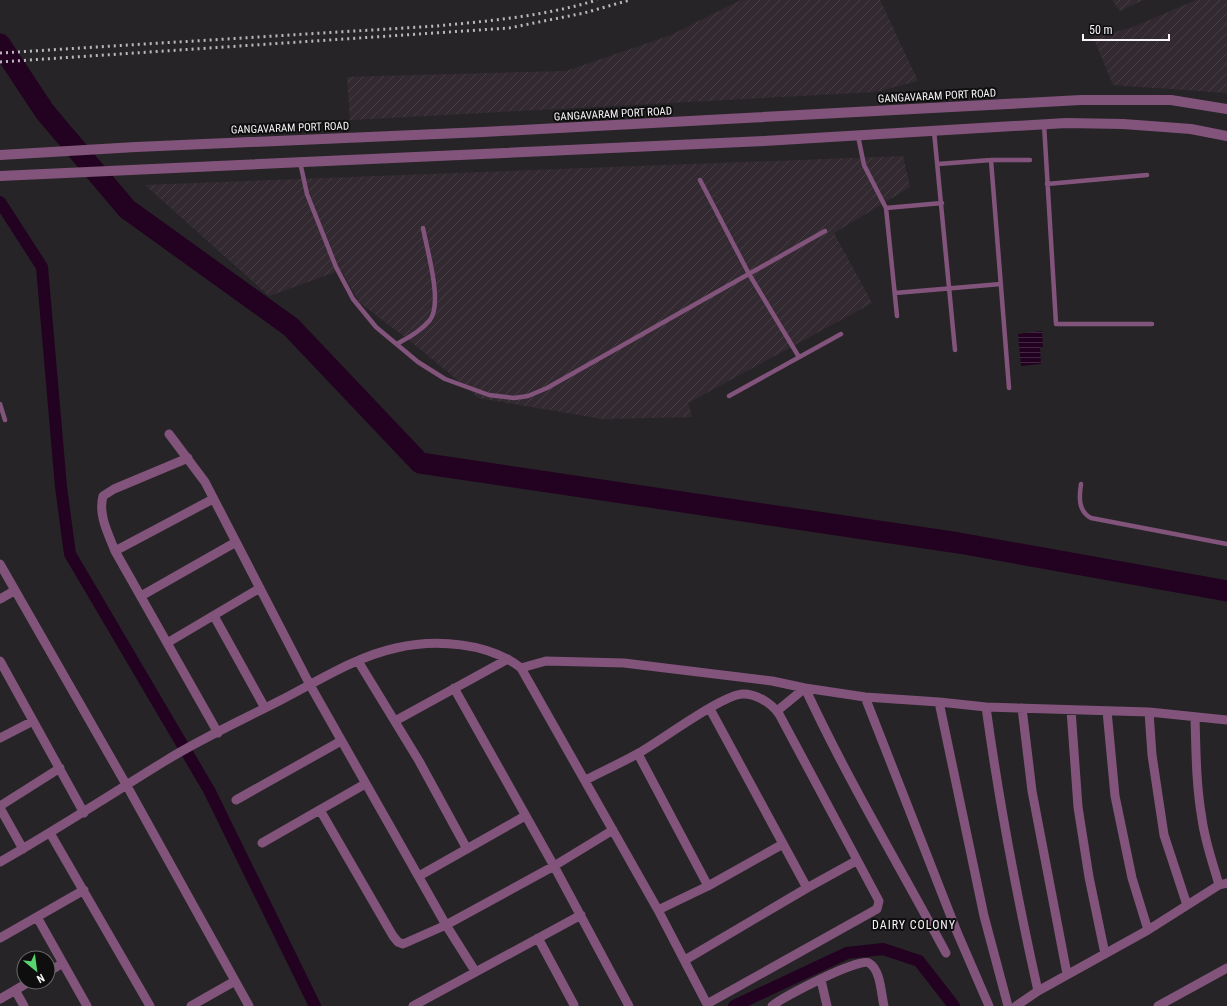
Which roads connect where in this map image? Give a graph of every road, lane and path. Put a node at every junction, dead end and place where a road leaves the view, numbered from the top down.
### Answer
1 (1227, 109) edge
2 (1044, 124) junction
3 (934, 131) junction
4 (858, 136) junction
5 (1227, 136) edge
6 (0, 155) edge
7 (991, 160) junction
8 (1030, 160) dead end
9 (300, 162) junction
10 (938, 164) junction
11 (1147, 175) dead end
12 (0, 176) edge
13 (700, 180) dead end
14 (1047, 184) junction
15 (942, 203) junction
16 (886, 208) junction
17 (422, 228) dead end
18 (825, 231) dead end
19 (749, 274) junction
20 (1001, 284) junction
21 (950, 288) junction
22 (895, 293) junction
23 (897, 316) dead end
24 (1152, 324) dead end
25 (841, 334) dead end
26 (397, 344) junction
27 (955, 350) dead end
28 (799, 357) junction
29 (1008, 388) dead end
30 (730, 396) dead end
31 (0, 404) edge
32 (6, 420) dead end
33 (170, 434) dead end
34 (188, 458) junction
35 (1081, 484) dead end
36 (213, 499) junction
37 (236, 542) junction
38 (1227, 544) edge
39 (115, 551) junction
40 (0, 564) edge
41 (260, 588) junction
42 (14, 591) junction
43 (141, 596) junction
44 (0, 599) edge
45 (214, 616) junction
46 (168, 643) junction
47 (508, 659) junction
48 (358, 661) junction
49 (1, 667) edge
50 (521, 668) junction
51 (310, 685) junction
52 (454, 688) junction
53 (805, 688) junction
54 (865, 697) junction
55 (939, 702) junction
56 (986, 707) junction
57 (265, 708) junction
58 (1022, 708) junction
59 (710, 709) junction
60 (1071, 710) junction
61 (777, 711) junction
62 (1107, 711) junction
63 (1149, 712) junction
64 (1196, 717) junction
65 (395, 720) junction
66 (1227, 720) edge
67 (33, 721) junction
68 (218, 733) junction
69 (0, 738) edge
70 (341, 740) junction
71 (638, 754) junction
72 (60, 768) junction
73 (586, 780) junction
74 (365, 784) junction
75 (127, 786) junction
76 (236, 800) dead end
77 (0, 807) edge
78 (320, 810) junction
79 (84, 813) junction
80 (525, 816) junction
81 (613, 830) junction
82 (50, 833) junction
83 (262, 843) dead end
84 (784, 844) junction
85 (23, 849) junction
86 (467, 849) junction
87 (856, 861) junction
88 (0, 862) edge
89 (554, 866) junction
90 (419, 876) junction
91 (1223, 884) edge
92 (708, 886) junction
93 (807, 888) junction
94 (84, 890) junction
95 (1187, 905) junction
96 (658, 910) junction
97 (581, 915) junction
98 (37, 917) junction
99 (446, 925) junction
100 (1148, 930) junction
101 (0, 938) edge
102 (538, 938) junction
103 (946, 953) dead end
104 (1105, 954) junction
105 (684, 960) junction
106 (63, 963) junction
107 (56, 967) edge
108 (1227, 968) edge
109 (475, 971) junction
110 (1067, 974) junction
111 (821, 980) junction
112 (235, 981) junction
113 (15, 990) joint
114 (1038, 991) junction
115 (0, 999) edge
116 (574, 1005) dead end
117 (707, 1005) edge
118 (775, 1005) edge
119 (24, 1006) edge
120 (87, 1006) edge
121 (150, 1006) edge
122 (191, 1006) edge
123 (249, 1006) edge
124 (413, 1006) edge
125 (629, 1006) edge
126 (827, 1006) edge
127 (884, 1006) edge
128 (989, 1006) edge
129 (1008, 1006) edge
130 (1016, 1006) edge
131 (1158, 1006) edge

1 - 6 street, GANGAVARAM PORT ROAD
2 - 3 street
2 - 5 street
2 - 14 lane
3 - 4 street
3 - 10 lane
4 - 9 street
4 - 16 lane
7 - 8 lane
7 - 10 lane
7 - 20 lane
9 - 12 street
9 - 26 lane
10 - 15 lane
11 - 14 lane
13 - 19 lane
14 - 24 lane
15 - 16 lane
15 - 21 lane
16 - 22 lane
17 - 26 lane
18 - 19 lane
19 - 26 lane
19 - 28 lane
20 - 21 lane
20 - 29 lane
21 - 22 lane
21 - 27 lane
22 - 23 lane
25 - 28 lane
28 - 30 lane
31 - 32 lane
33 - 34 street
34 - 36 street
34 - 39 street
35 - 38 lane
36 - 37 street
36 - 39 street
37 - 41 street
37 - 43 street
39 - 43 street
40 - 42 street
41 - 45 street
41 - 51 street
42 - 44 street
42 - 75 street
43 - 46 street
45 - 46 street
45 - 57 street
46 - 68 street
47 - 48 street
47 - 50 street
47 - 52 street
48 - 51 street
48 - 65 street
49 - 67 street
50 - 53 street
50 - 73 street
51 - 57 street
51 - 70 street
52 - 65 street
52 - 80 street
53 - 54 street
53 - 61 street
53 - 103 street
54 - 55 street
54 - 128 street
55 - 56 street
55 - 129 street
56 - 58 street
56 - 114 street
57 - 68 street
58 - 60 street
58 - 110 street
59 - 61 street
59 - 71 street
59 - 84 street
60 - 62 street
60 - 104 street
61 - 87 street
62 - 63 street
62 - 100 street
63 - 64 street
63 - 95 street
64 - 66 street
64 - 91 street
65 - 86 street
67 - 69 street
67 - 72 street
68 - 75 street
70 - 74 street
70 - 76 street
71 - 73 street
71 - 92 street
72 - 77 street
72 - 79 street
73 - 81 street
74 - 78 street
74 - 90 street
75 - 79 street
75 - 112 street
77 - 85 street
78 - 83 street
78 - 99 street
79 - 82 street
80 - 86 street
80 - 89 street
81 - 89 street
81 - 96 street
82 - 85 street
82 - 94 street
84 - 92 street
84 - 93 street
85 - 88 street
86 - 90 street
87 - 93 street
87 - 117 street
89 - 97 street
89 - 99 street
90 - 99 street
91 - 95 street
92 - 96 street
93 - 105 street
94 - 98 street
94 - 121 street
95 - 100 street
96 - 105 street
97 - 102 street
97 - 125 street
98 - 101 street
98 - 106 street
99 - 109 street
100 - 104 street
102 - 109 street
102 - 116 street
104 - 110 street
105 - 117 street
106 - 107 street
106 - 120 street
108 - 131 street
109 - 124 street
110 - 114 street
111 - 118 street
111 - 126 street
111 - 127 street
112 - 122 street
112 - 123 street
113 - 115 street
113 - 119 street
114 - 130 street

